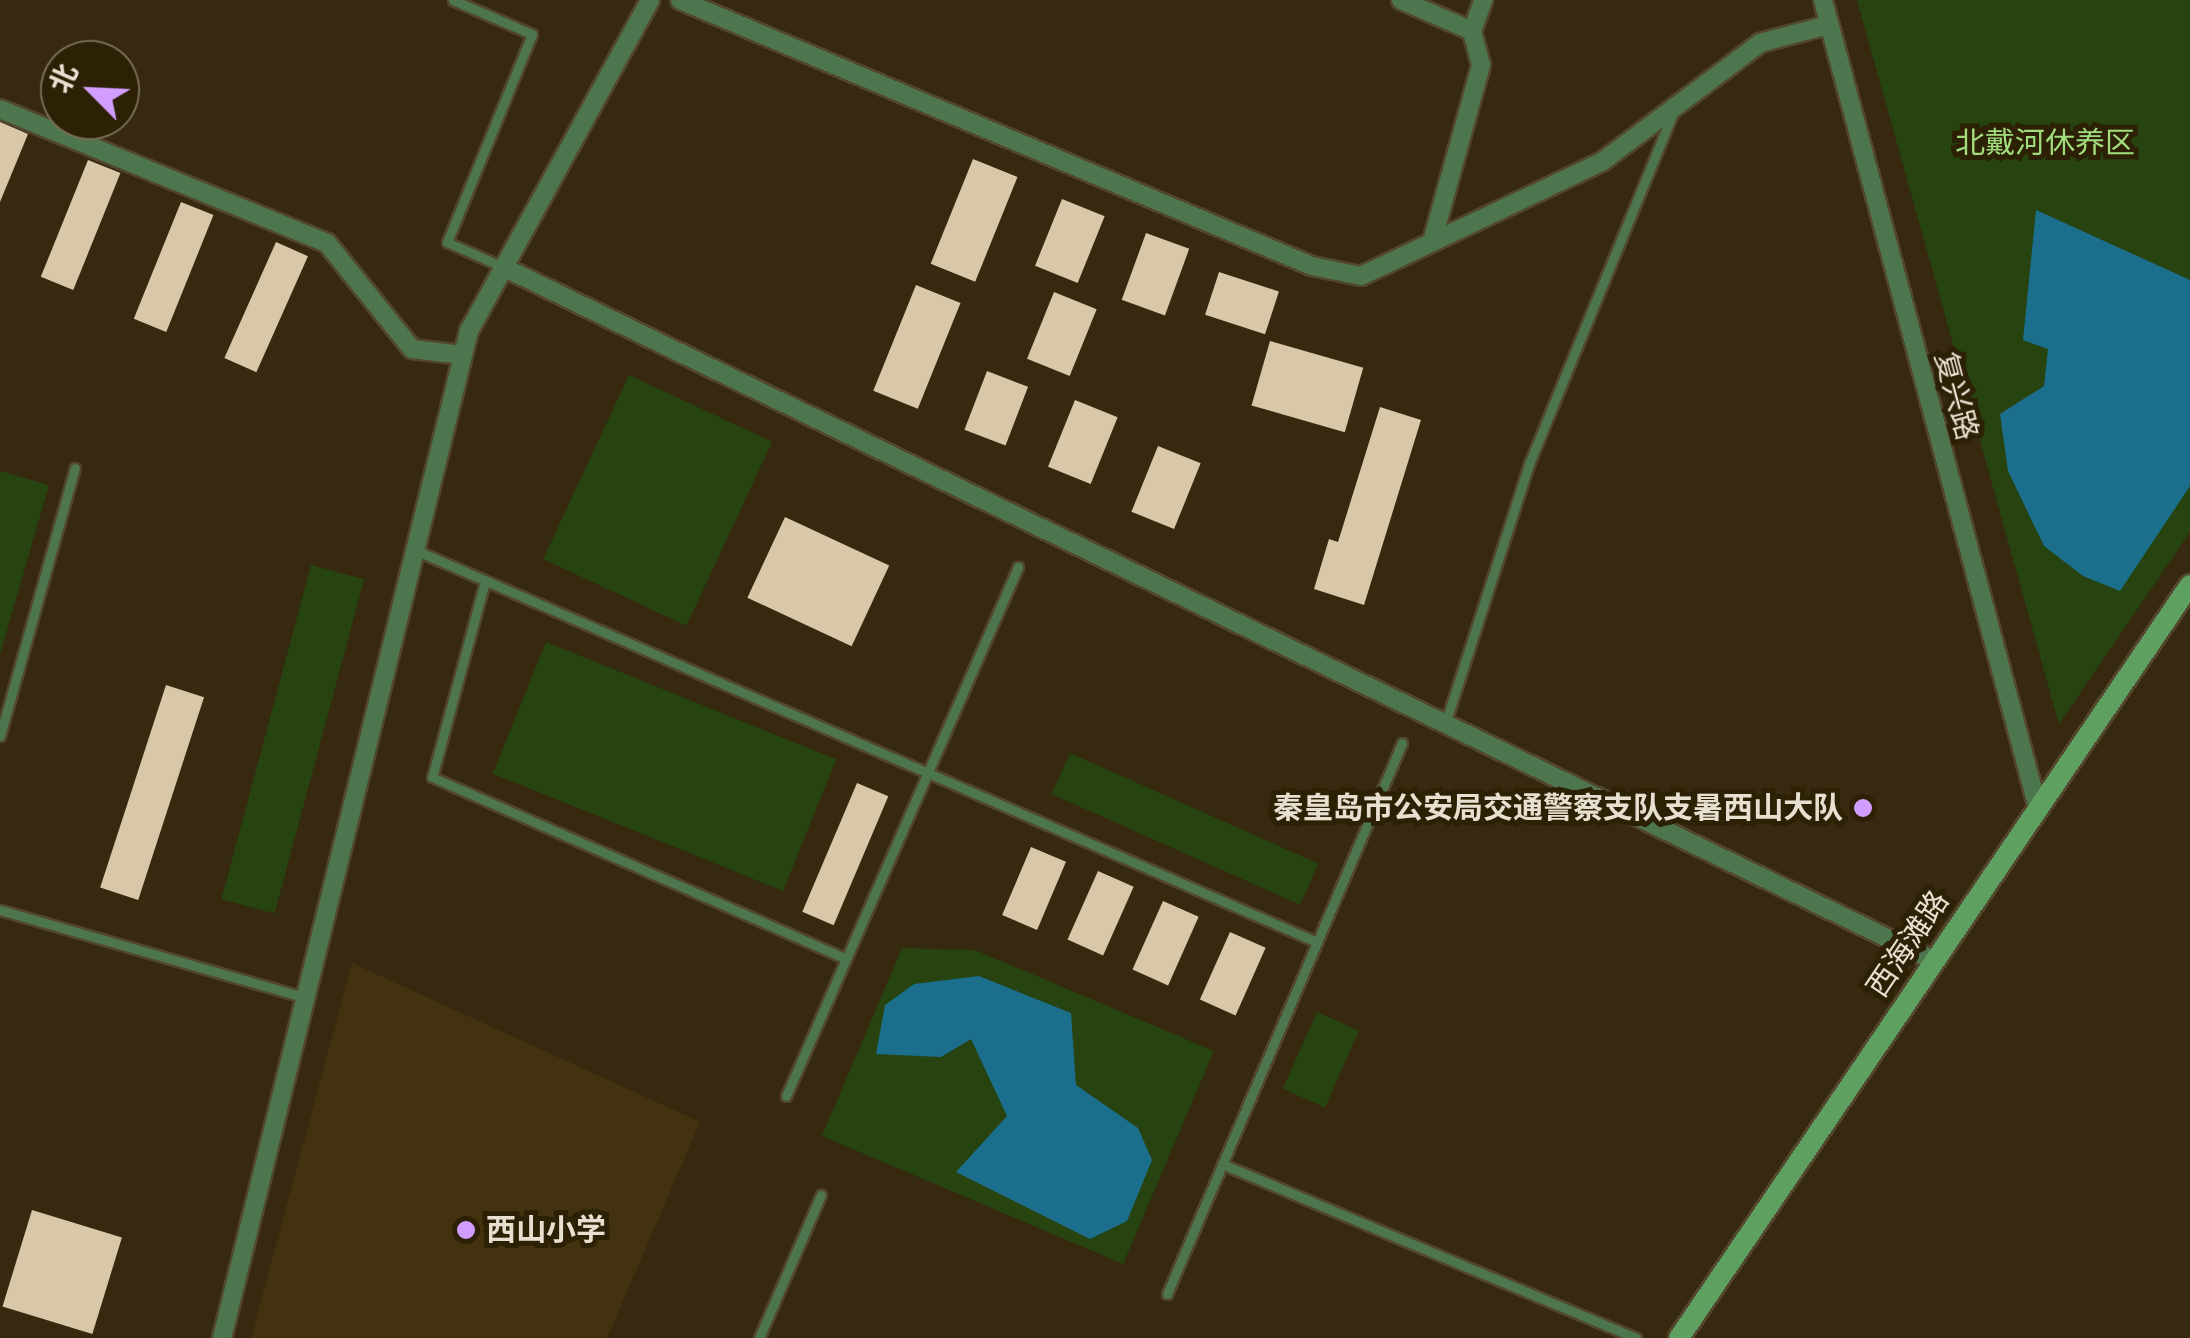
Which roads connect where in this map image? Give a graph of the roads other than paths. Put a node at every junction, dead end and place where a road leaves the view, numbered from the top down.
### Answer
1 (453, 0) edge
2 (650, 0) edge
3 (680, 0) edge
4 (1401, 0) edge
5 (1483, 0) edge
6 (1823, 0) edge
7 (1828, 24) junction
8 (1472, 31) junction
9 (1675, 107) junction
10 (0, 109) edge
11 (1432, 242) junction
12 (502, 267) junction
13 (463, 356) junction
14 (74, 468) dead end
15 (412, 549) junction
16 (1018, 567) dead end
17 (486, 581) junction
18 (2190, 586) edge
19 (1446, 721) junction
20 (0, 736) edge
21 (1402, 743) dead end
22 (928, 773) junction
23 (2037, 805) junction
24 (0, 910) edge
25 (1317, 942) junction
26 (846, 959) junction
27 (1933, 960) junction
28 (304, 997) junction
29 (786, 1096) dead end
30 (1222, 1164) junction
31 (821, 1194) dead end
32 (1166, 1294) dead end
33 (222, 1338) edge
34 (759, 1338) edge
35 (1636, 1338) edge
36 (1679, 1338) edge

1 - 12 lane
2 - 12 street
3 - 11 street
4 - 8 street
5 - 8 street
6 - 7 street, 复兴路
7 - 9 street
7 - 23 street, 复兴路
8 - 11 street
9 - 11 street
9 - 19 lane
10 - 13 street
12 - 13 street
12 - 19 street
13 - 15 street
14 - 20 lane
15 - 17 lane
15 - 28 street
16 - 22 lane
17 - 22 lane
17 - 26 lane
18 - 23 main road, 西海滩路
19 - 27 street
21 - 25 lane
22 - 25 lane
22 - 26 lane
23 - 27 main road, 西海滩路
24 - 28 lane
25 - 30 lane
26 - 29 lane
27 - 36 main road, 西海滩路
28 - 33 street
30 - 32 lane
30 - 35 lane
31 - 34 lane

